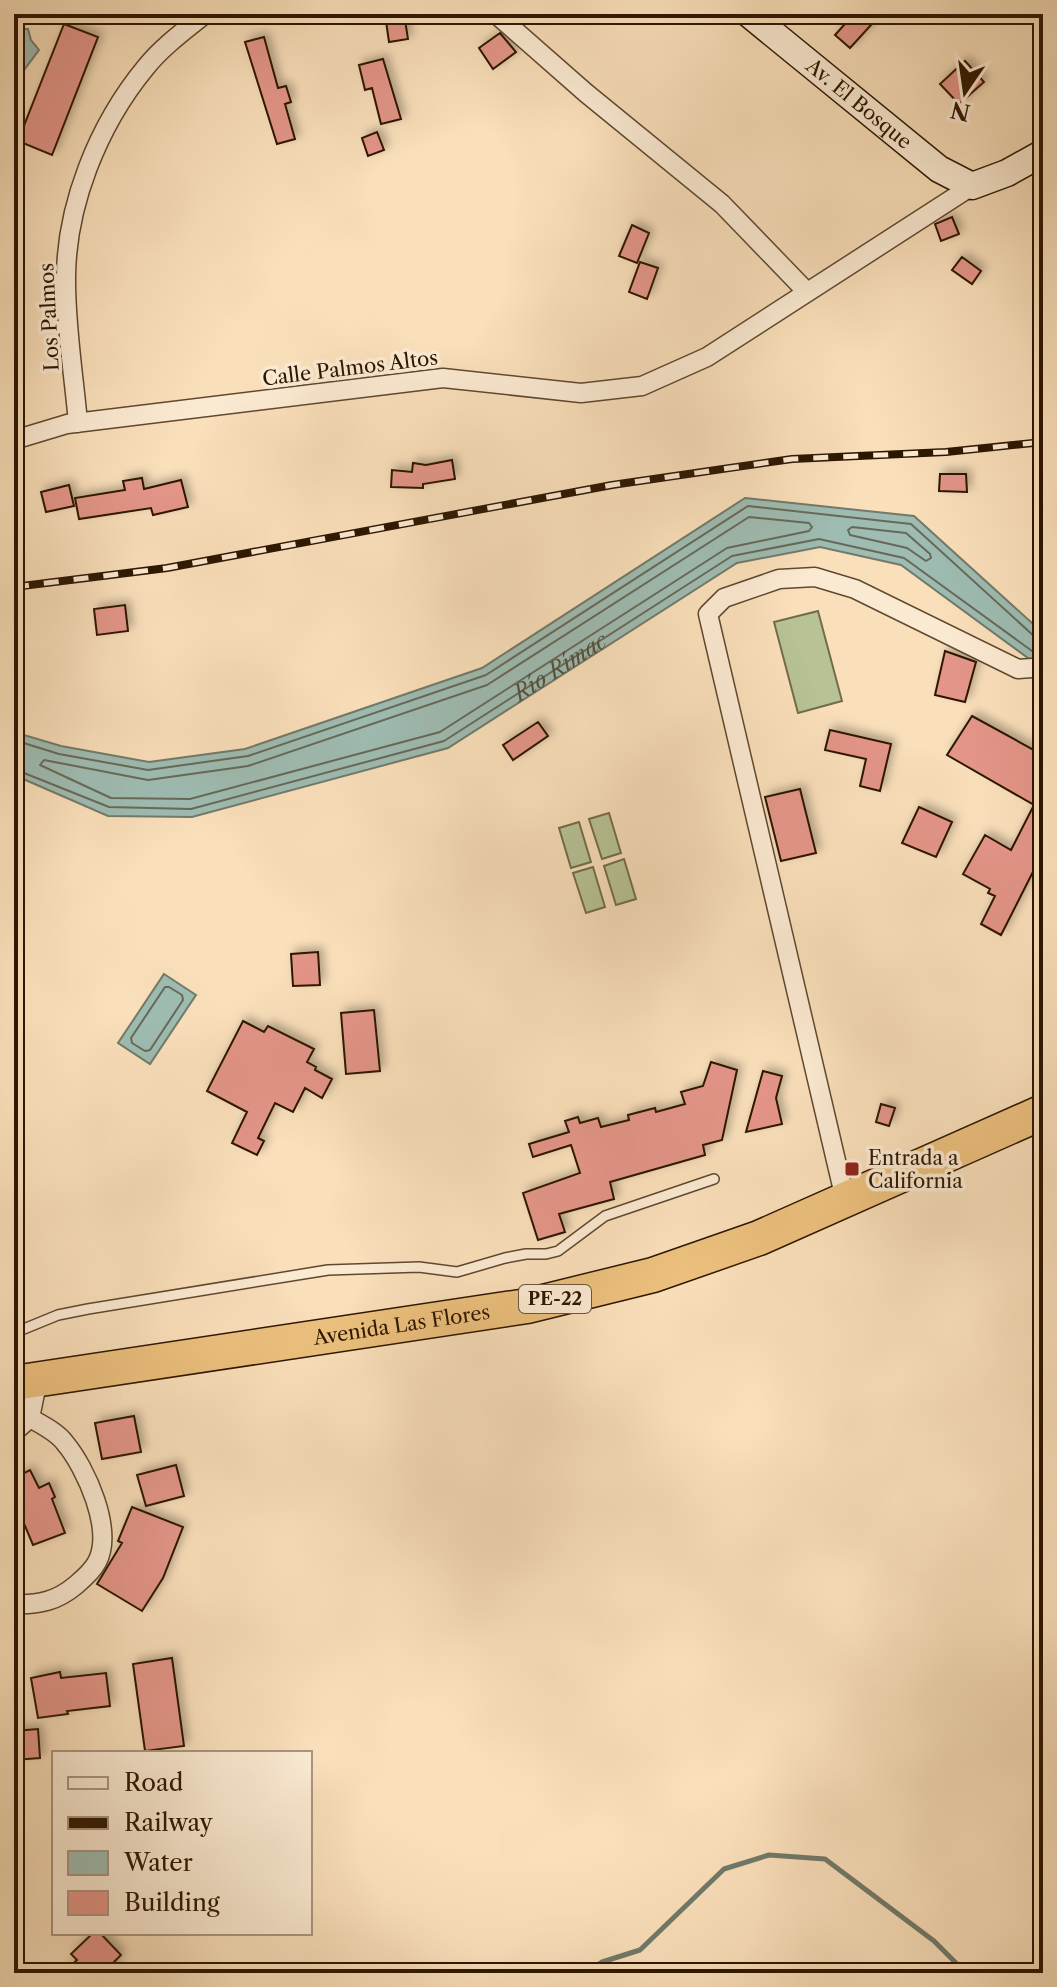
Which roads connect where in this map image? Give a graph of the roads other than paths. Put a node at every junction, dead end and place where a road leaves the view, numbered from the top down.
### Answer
1 (205, 14) edge
2 (496, 14) edge
3 (749, 14) edge
4 (1043, 153) edge
5 (972, 186) junction
6 (807, 292) junction
7 (78, 423) junction
8 (14, 440) edge
9 (1032, 668) dead end
10 (1043, 1112) edge
11 (714, 1179) dead end
12 (845, 1199) junction
13 (14, 1333) edge
14 (26, 1381) edge
15 (30, 1418) junction
16 (14, 1432) edge
17 (14, 1604) edge

1 - 7 street, Los Palmos
2 - 6 street
3 - 5 street, Av. El Bosque
4 - 5 street
5 - 6 street, Calle Palmos Altos
6 - 7 street, Calle Palmos Altos
7 - 8 street, Calle Palmos Altos
9 - 12 street
10 - 12 highway, Avenida Las Flores / PE-22
11 - 13 lane
12 - 14 highway, Avenida Las Flores / PE-22
14 - 15 street
15 - 16 street
15 - 17 street

